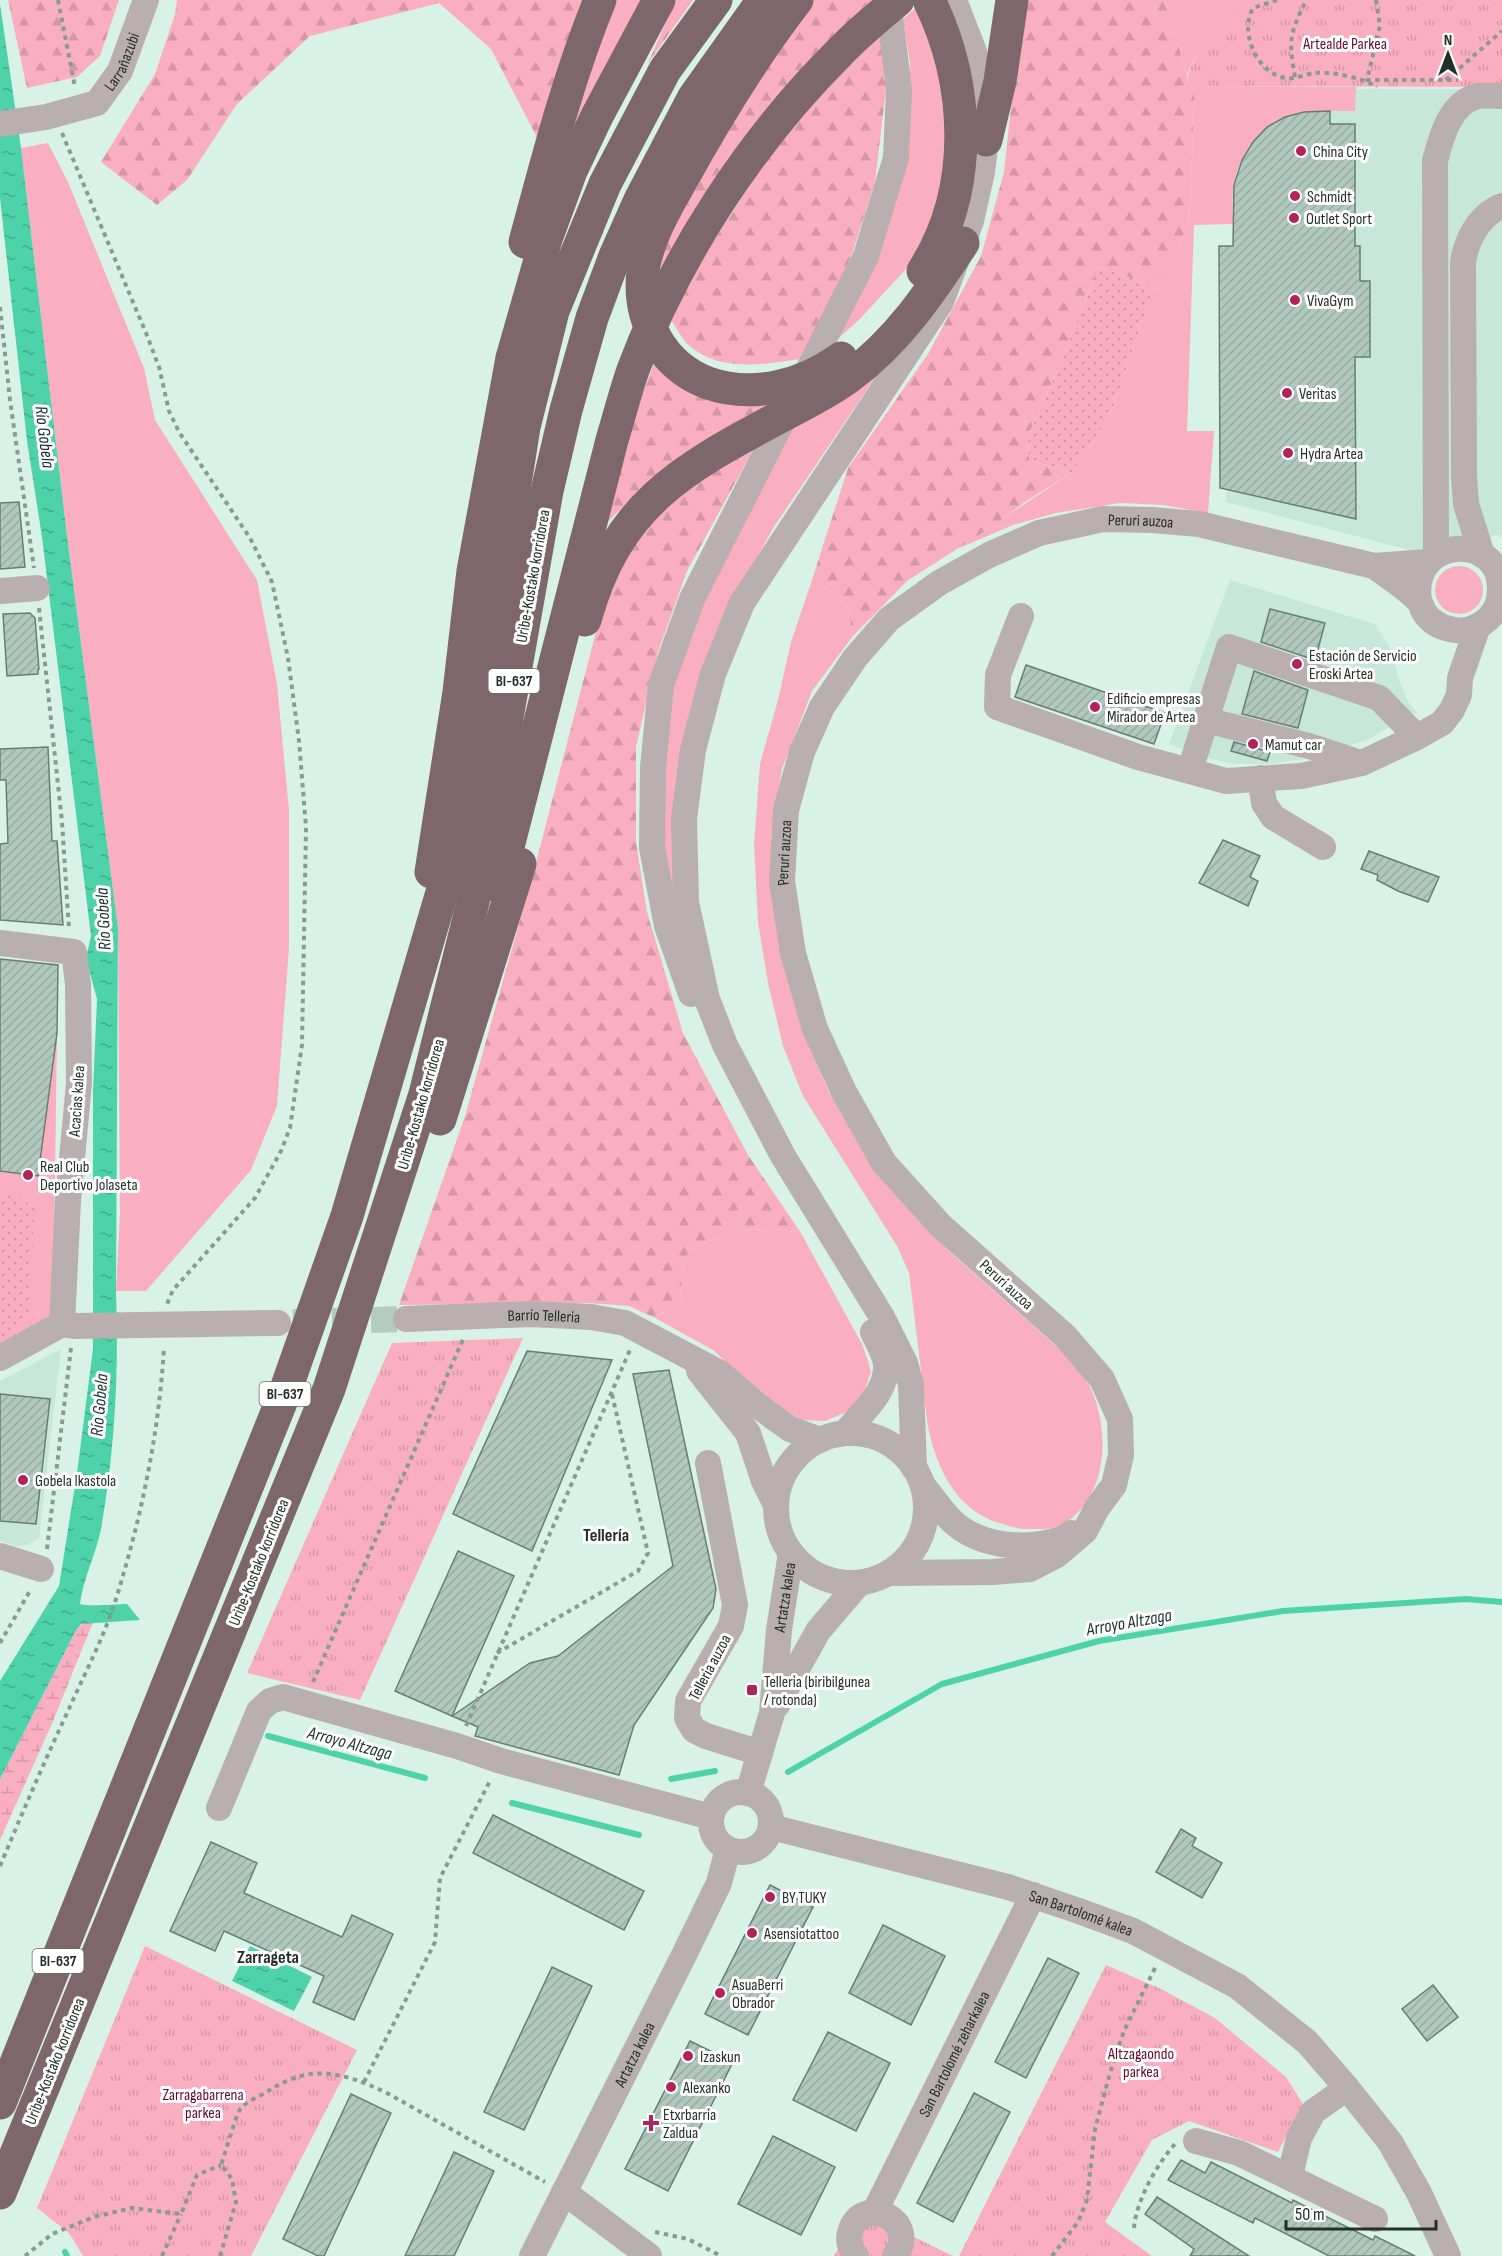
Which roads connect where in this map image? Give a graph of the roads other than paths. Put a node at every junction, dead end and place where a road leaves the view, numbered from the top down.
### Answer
1 (146, 0) edge
2 (600, 0) edge
3 (659, 0) edge
4 (716, 0) edge
5 (763, 0) edge
6 (797, 0) edge
7 (888, 0) edge
8 (898, 0) edge
9 (929, 0) edge
10 (954, 0) edge
11 (1012, 0) edge
12 (1502, 96) edge
13 (0, 124) edge
14 (986, 140) junction
15 (1502, 206) edge
16 (963, 243) junction
17 (1432, 559) junction
18 (1492, 563) edge
19 (1374, 566) junction
20 (473, 572) junction
21 (37, 588) road end
22 (0, 591) edge
23 (1419, 601) junction
24 (1021, 616) dead end
25 (1488, 623) edge
26 (1442, 627) junction
27 (1460, 678) junction
28 (1206, 720) junction
29 (1417, 737) junction
30 (1362, 763) junction
31 (1190, 770) junction
32 (1260, 778) junction
33 (1323, 847) dead end
34 (0, 943) edge
35 (421, 958) junction
36 (415, 1198) junction
37 (406, 1319) tunnel mouth
38 (278, 1323) tunnel mouth
39 (68, 1325) junction
40 (675, 1348) junction
41 (0, 1358) edge
42 (329, 1389) junction
43 (845, 1433) junction
44 (820, 1440) junction
45 (708, 1463) dead end
46 (919, 1477) junction
47 (776, 1505) junction
48 (1097, 1508) junction
49 (791, 1553) junction
50 (0, 1556) edge
51 (41, 1569) road end
52 (890, 1573) junction
53 (859, 1583) junction
54 (772, 1713) junction
55 (760, 1754) junction
56 (748, 1793) junction
57 (219, 1808) dead end
58 (711, 1817) junction
59 (116, 1819) junction
60 (771, 1827) junction
61 (729, 1849) junction
62 (1033, 1895) junction
63 (0, 2055) edge
64 (1347, 2088) junction
65 (0, 2103) edge
66 (1196, 2141) road end
67 (1290, 2176) junction
68 (564, 2192) junction
69 (0, 2193) edge
70 (874, 2212) junction
71 (1374, 2219) dead end
72 (532, 2256) edge
73 (649, 2256) edge
74 (856, 2256) edge
75 (895, 2256) edge
76 (1448, 2256) edge

1 - 13 street, Larrañazubi
2 - 20 highway
3 - 20 highway
4 - 35 highway, Uribe-Kostako korridorea / BI-637
5 - 42 highway, Uribe-Kostako korridorea / BI-637
6 - 9 highway
7 - 43 street
8 - 36 highway
10 - 14 street
11 - 14 highway
12 - 17 street
14 - 16 street
15 - 18 street
16 - 36 highway
16 - 46 street
17 - 18 street
17 - 19 street, Peruri auzoa
17 - 23 street
18 - 25 street
19 - 23 street, Peruri auzoa
19 - 48 street, Peruri auzoa
20 - 35 highway
21 - 22 street
23 - 26 street
24 - 31 street
25 - 26 street
25 - 27 street
26 - 27 street
27 - 29 street
28 - 29 street
28 - 30 street
28 - 31 street
29 - 30 street
30 - 32 street
31 - 32 street
32 - 33 street
34 - 39 street, Acacias kalea
35 - 59 highway, Uribe-Kostako korridorea / BI-637
36 - 42 highway
37 - 40 street, Barrio Telleria
38 - 39 street
39 - 41 street
40 - 44 street, Barrio Telleria
40 - 47 street
42 - 69 highway, Uribe-Kostako korridorea / BI-637
43 - 44 street
43 - 46 street
44 - 47 street
45 - 55 street, Telleria auzoa
46 - 48 street
46 - 52 street
47 - 49 street
48 - 52 street
49 - 53 street
49 - 54 street, Artatza kalea
50 - 51 street
52 - 53 street
53 - 54 street, Artatza kalea
54 - 55 street, Artatza kalea
55 - 56 street, Artatza kalea
56 - 58 street
56 - 60 street
57 - 58 street
58 - 61 street
59 - 63 highway
59 - 65 highway, BI-637
60 - 61 street
60 - 62 street, San Bartolomé kalea
61 - 68 street, Artatza kalea
62 - 64 street, San Bartolomé kalea
62 - 70 street, San Bartolomé zeharkalea
64 - 67 street
64 - 76 street, San Bartolomé kalea
66 - 67 street
67 - 71 street
68 - 72 street, Artatza kalea
68 - 73 street
70 - 74 street
70 - 75 street

